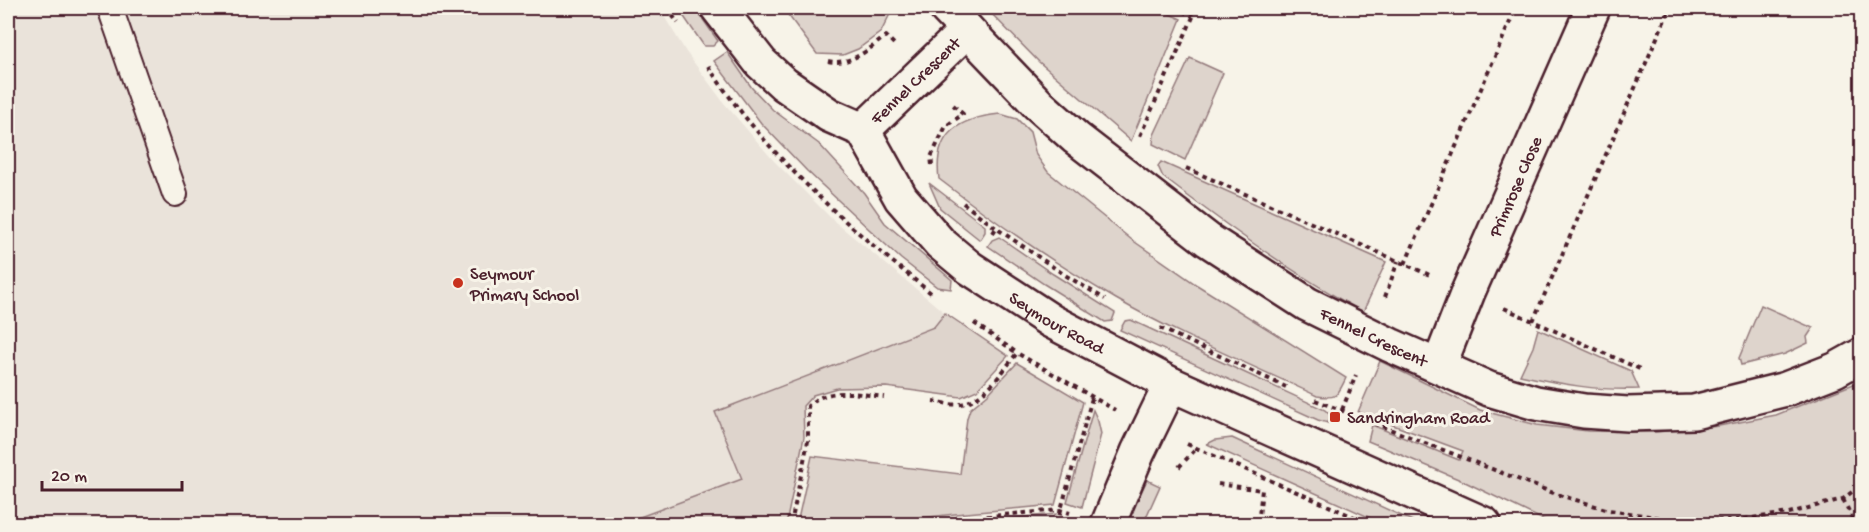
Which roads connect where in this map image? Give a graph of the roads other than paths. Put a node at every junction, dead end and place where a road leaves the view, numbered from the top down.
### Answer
1 (110, 8) edge
2 (718, 8) edge
3 (1593, 8) edge
4 (956, 19) edge
5 (863, 130) junction
6 (175, 194) dead end
7 (1862, 355) edge
8 (1439, 366) junction
9 (1171, 384) junction
10 (1109, 523) edge
11 (1484, 525) edge

1 - 6 lane
2 - 5 street
3 - 8 street, Primrose Close
4 - 5 street, Fennel Crescent
4 - 8 street, Fennel Crescent
5 - 9 street, Seymour Road
7 - 8 street, Fennel Crescent
9 - 10 street
9 - 11 street, Seymour Road

